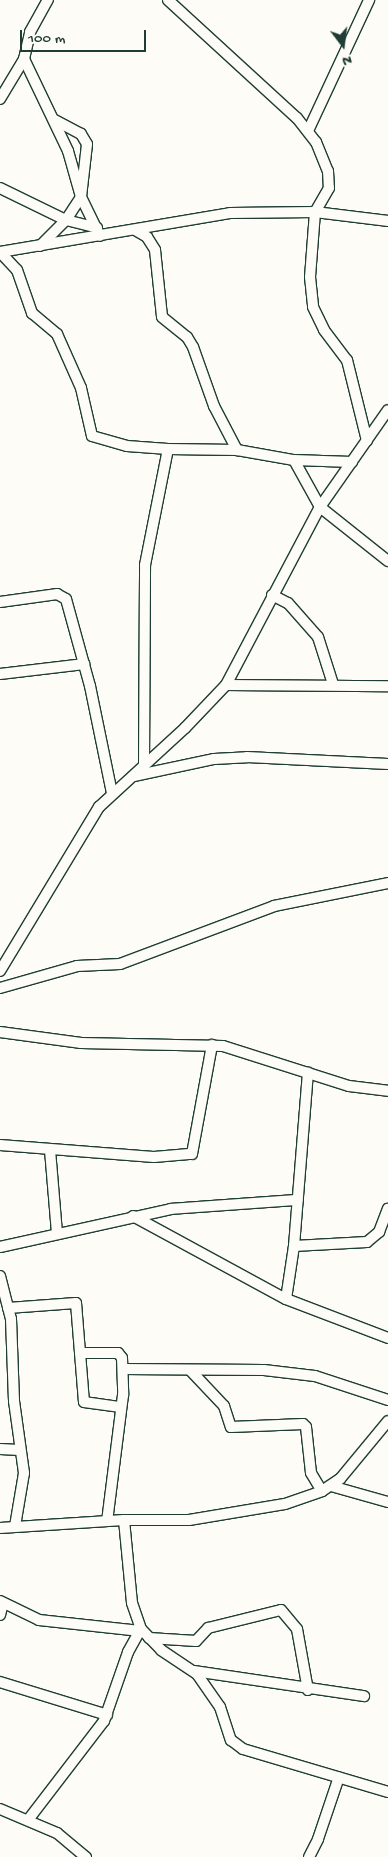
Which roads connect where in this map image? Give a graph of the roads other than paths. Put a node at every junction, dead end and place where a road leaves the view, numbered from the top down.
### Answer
1 (48, 0) edge
2 (168, 0) edge
3 (369, 0) edge
4 (24, 59) junction
5 (0, 99) edge
6 (55, 120) junction
7 (308, 131) junction
8 (0, 188) edge
9 (82, 197) junction
10 (315, 212) junction
11 (66, 220) junction
12 (388, 221) edge
13 (135, 230) junction
14 (98, 232) junction
15 (40, 246) junction
16 (0, 252) edge
17 (388, 410) edge
18 (367, 441) junction
19 (168, 449) junction
20 (237, 450) junction
21 (294, 460) junction
22 (352, 462) junction
23 (320, 507) junction
24 (388, 561) edge
25 (272, 595) junction
26 (0, 602) edge
27 (84, 664) junction
28 (0, 674) edge
29 (333, 684) junction
30 (226, 685) junction
31 (388, 686) edge
32 (388, 764) edge
33 (144, 766) junction
34 (133, 777) junction
35 (112, 793) junction
36 (388, 883) edge
37 (0, 972) edge
38 (0, 988) edge
39 (0, 1032) edge
40 (212, 1045) junction
41 (308, 1073) junction
42 (388, 1091) edge
43 (0, 1145) edge
44 (50, 1150) junction
45 (298, 1200) junction
46 (388, 1209) edge
47 (133, 1216) junction
48 (56, 1233) junction
49 (294, 1246) junction
50 (0, 1247) edge
51 (0, 1276) edge
52 (286, 1299) junction
53 (8, 1308) junction
54 (388, 1338) edge
55 (80, 1353) junction
56 (123, 1369) junction
57 (191, 1371) junction
58 (388, 1400) edge
59 (121, 1407) junction
60 (387, 1421) edge
61 (0, 1449) edge
62 (20, 1450) junction
63 (326, 1488) junction
64 (388, 1502) edge
65 (124, 1520) junction
66 (107, 1521) junction
67 (15, 1526) junction
68 (0, 1528) edge
69 (1, 1602) edge
70 (0, 1615) edge
71 (140, 1630) junction
72 (149, 1638) junction
73 (194, 1671) junction
74 (0, 1682) edge
75 (308, 1690) junction
76 (364, 1696) dead end
77 (107, 1715) junction
78 (339, 1777) junction
79 (388, 1792) edge
80 (0, 1809) edge
81 (28, 1820) junction
82 (86, 1857) edge
83 (309, 1857) edge

1 - 4 street
2 - 7 street
3 - 7 street
4 - 5 street
4 - 6 street
6 - 9 street
6 - 9 street
7 - 10 street
8 - 11 street
9 - 11 street
9 - 14 street
10 - 12 street
10 - 13 street
10 - 18 street
11 - 14 street
11 - 15 street
13 - 14 street
13 - 20 street
14 - 15 street
15 - 16 street
16 - 19 street
17 - 18 street
18 - 22 street
19 - 20 street
19 - 33 street
20 - 21 street
21 - 22 street
21 - 23 street
22 - 23 street
23 - 24 street
23 - 25 street
25 - 29 street
25 - 30 street
26 - 27 street
27 - 28 street
27 - 35 street
29 - 30 street
29 - 31 street
30 - 33 street
32 - 34 street
33 - 34 street
34 - 35 street
35 - 37 street
36 - 38 street
39 - 40 street
40 - 41 street
40 - 44 street
41 - 42 street
41 - 45 street
43 - 44 street
44 - 48 street
45 - 47 street
45 - 49 street
46 - 49 street
47 - 48 street
47 - 52 street
48 - 50 street
49 - 52 street
51 - 53 street
52 - 54 street
53 - 55 street
53 - 62 street
55 - 56 street
55 - 59 street
56 - 57 street
56 - 59 street
57 - 58 street
57 - 63 street
59 - 66 street
60 - 63 street
61 - 62 street
62 - 67 street
63 - 64 street
63 - 65 street
65 - 66 street
65 - 71 street
66 - 67 street
67 - 68 street
69 - 70 street
69 - 71 street
71 - 72 street
71 - 77 street
72 - 73 street
72 - 75 street
73 - 75 street
73 - 78 street
74 - 77 street
75 - 76 street
77 - 81 street
78 - 79 street
78 - 83 street
80 - 81 street
81 - 82 street

